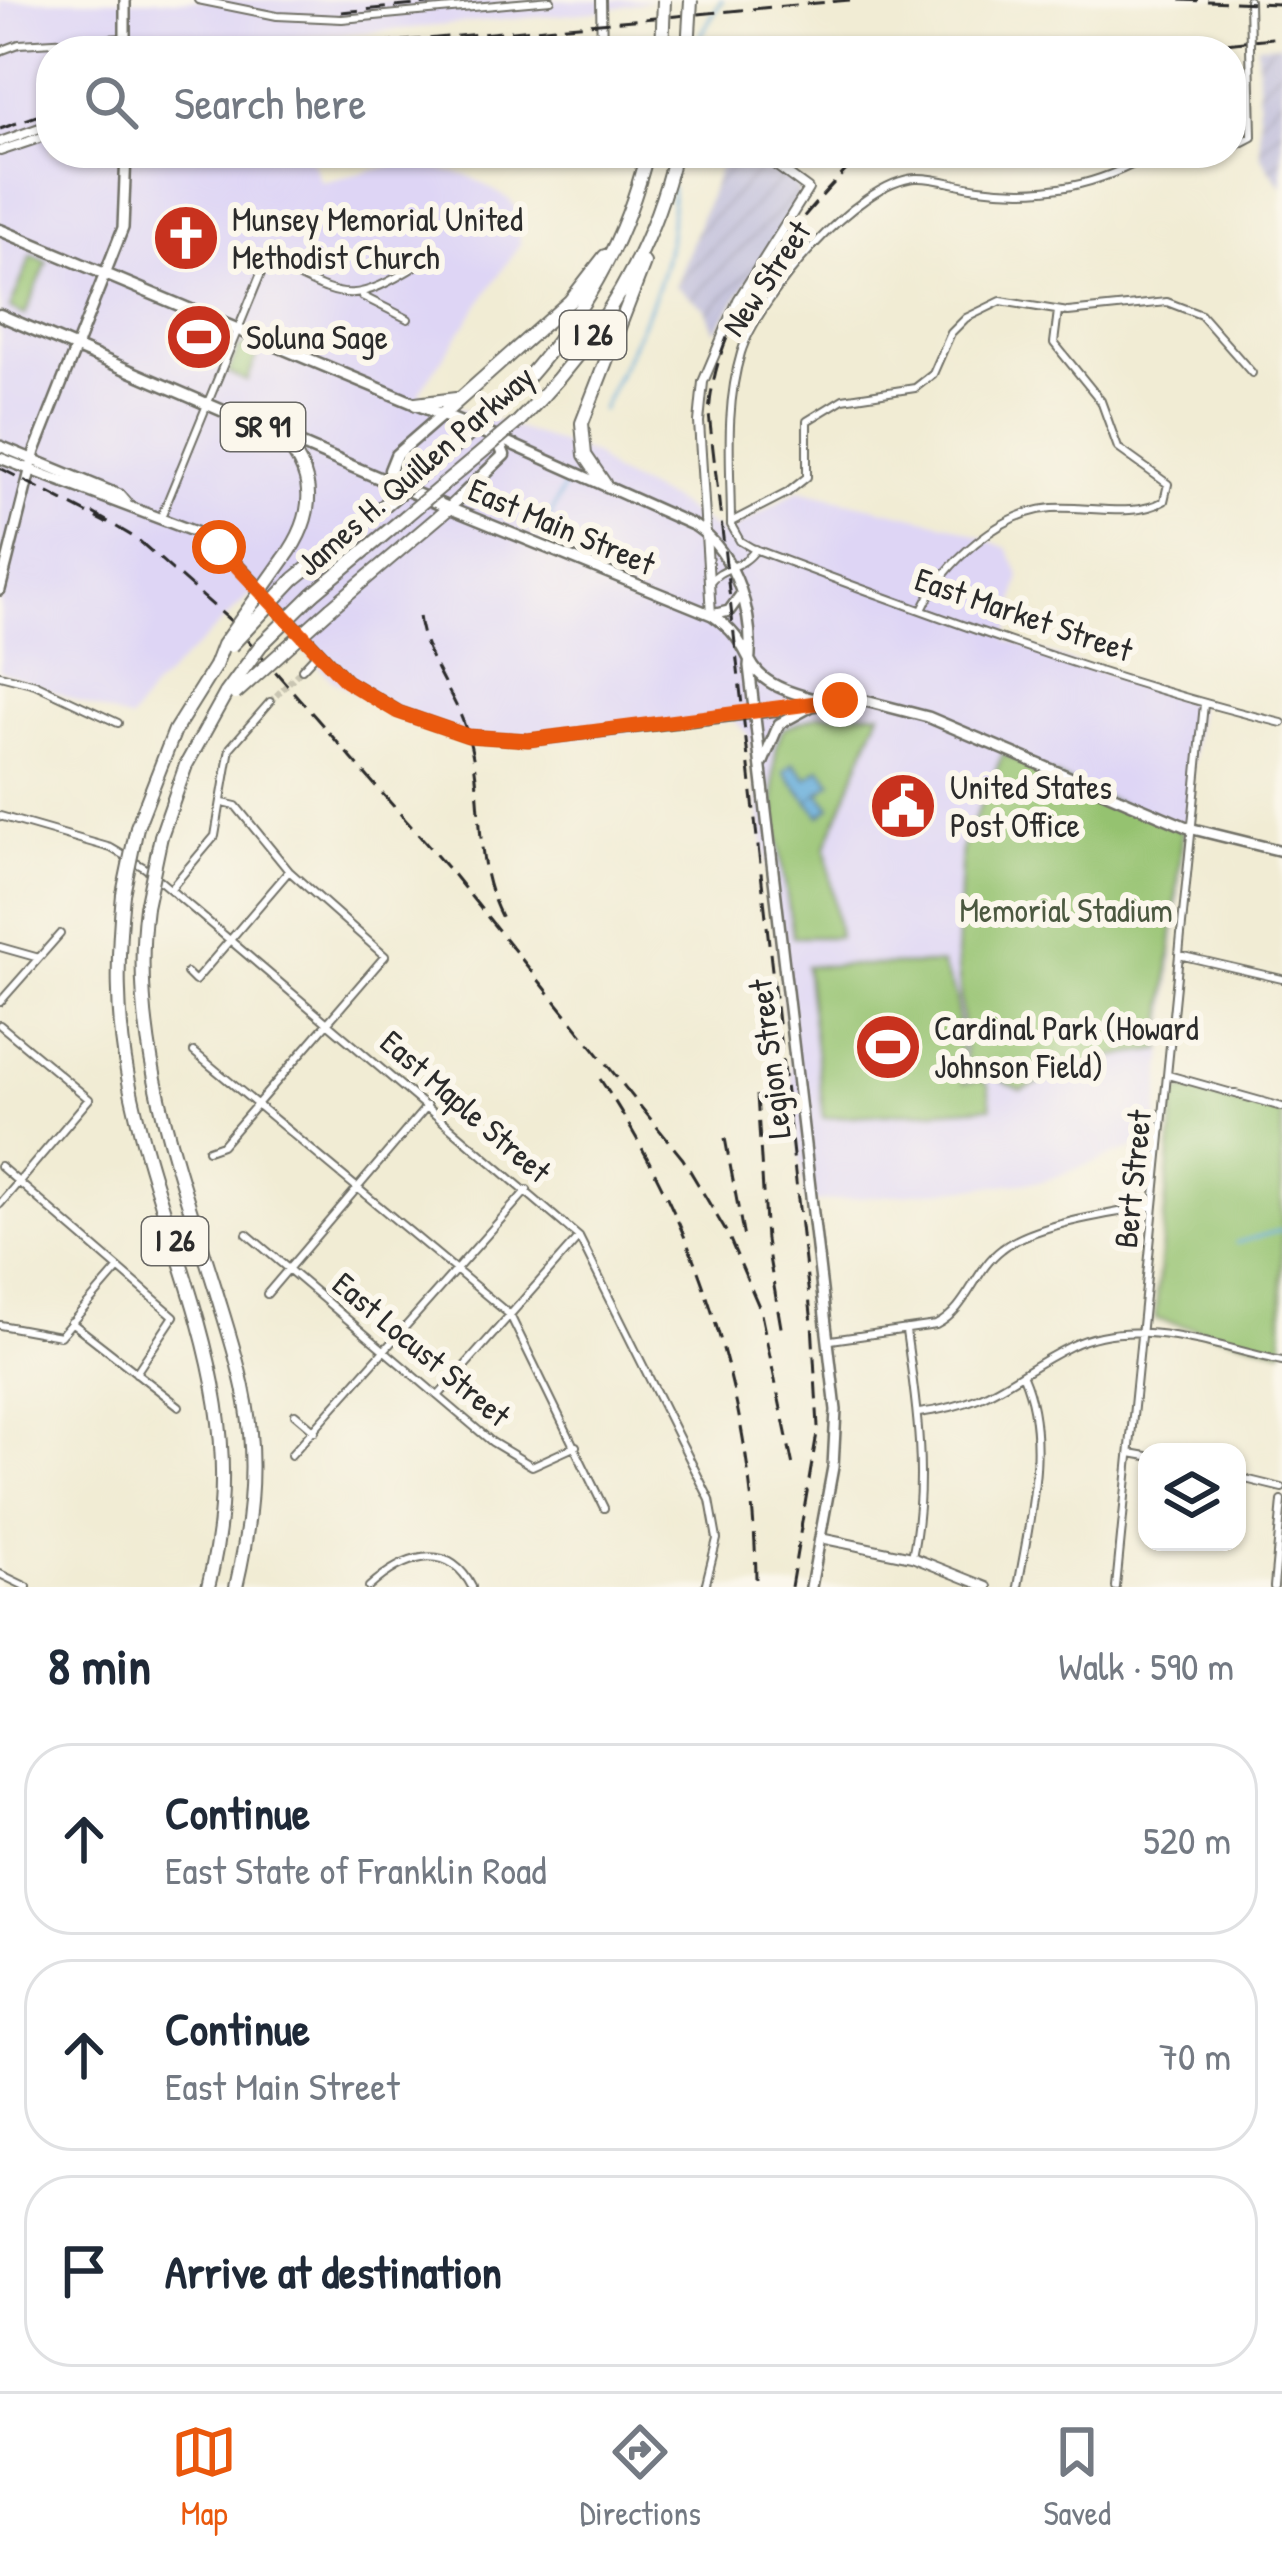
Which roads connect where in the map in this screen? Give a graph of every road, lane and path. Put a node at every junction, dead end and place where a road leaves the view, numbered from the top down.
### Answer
1 (125, 0) edge
2 (198, 0) edge
3 (551, 0) edge
4 (601, 0) edge
5 (664, 0) edge
6 (691, 0) edge
7 (1249, 0) edge
8 (124, 36) edge
9 (602, 36) edge
10 (663, 36) edge
11 (689, 36) edge
12 (36, 43) edge
13 (0, 51) edge
14 (36, 130) edge
15 (36, 138) edge
16 (1246, 139) edge
17 (0, 146) edge
18 (126, 168) edge
19 (642, 168) edge
20 (670, 168) edge
21 (781, 168) edge
22 (1127, 168) edge
23 (0, 230) edge
24 (650, 235) junction
25 (616, 241) junction
26 (419, 264) dead end
27 (105, 274) junction
28 (362, 296) junction
29 (1058, 311) junction
30 (0, 315) edge
31 (409, 319) dead end
32 (239, 331) junction
33 (76, 347) junction
34 (1252, 373) dead end
35 (463, 396) junction
36 (208, 403) junction
37 (416, 404) junction
38 (442, 415) junction
39 (278, 433) junction
40 (497, 438) junction
41 (0, 446) edge
42 (0, 458) edge
43 (32, 465) junction
44 (604, 483) junction
45 (398, 486) junction
46 (448, 508) junction
47 (161, 517) junction
48 (730, 522) junction
49 (707, 534) junction
50 (754, 549) junction
51 (734, 571) junction
52 (706, 586) junction
53 (0, 590) edge
54 (741, 594) junction
55 (922, 608) junction
56 (712, 615) junction
57 (316, 654) junction
58 (749, 666) junction
59 (302, 669) tunnel mouth
60 (211, 672) junction
61 (0, 675) edge
62 (231, 693) junction
63 (823, 701) junction
64 (270, 702) tunnel mouth
65 (1204, 704) junction
66 (755, 710) junction
67 (118, 723) dead end
68 (1282, 723) edge
69 (762, 765) junction
70 (223, 803) junction
71 (0, 816) edge
72 (1189, 828) junction
73 (1282, 851) edge
74 (289, 871) junction
75 (172, 887) junction
76 (60, 934) dead end
77 (232, 939) junction
78 (0, 947) edge
79 (1179, 955) junction
80 (39, 958) junction
81 (187, 973) dead end
82 (1282, 979) edge
83 (0, 1002) edge
84 (332, 1021) junction
85 (0, 1024) edge
86 (194, 1052) dead end
87 (1168, 1075) junction
88 (259, 1102) junction
89 (428, 1106) junction
90 (1282, 1107) edge
91 (208, 1150) dead end
92 (0, 1166) edge
93 (19, 1182) junction
94 (359, 1187) junction
95 (527, 1190) junction
96 (0, 1204) edge
97 (1154, 1206) junction
98 (247, 1234) dead end
99 (579, 1237) junction
100 (289, 1268) junction
101 (118, 1269) junction
102 (458, 1269) junction
103 (267, 1294) dead end
104 (510, 1316) junction
105 (71, 1322) junction
106 (0, 1325) edge
107 (1140, 1330) junction
108 (906, 1331) junction
109 (831, 1340) junction
110 (387, 1352) junction
111 (1282, 1361) edge
112 (136, 1372) junction
113 (1023, 1376) junction
114 (439, 1395) junction
115 (178, 1406) dead end
116 (919, 1413) junction
117 (295, 1414) dead end
118 (316, 1432) junction
119 (576, 1447) junction
120 (1130, 1453) junction
121 (291, 1454) dead end
122 (1138, 1454) edge
123 (1246, 1479) edge
124 (1282, 1488) edge
125 (1282, 1501) edge
126 (604, 1508) dead end
127 (820, 1538) junction
128 (912, 1557) junction
129 (0, 1574) edge
130 (27, 1587) edge
131 (208, 1587) edge
132 (236, 1587) edge
133 (369, 1587) edge
134 (472, 1587) edge
135 (705, 1587) edge
136 (811, 1587) edge
137 (987, 1587) edge
138 (1018, 1587) edge
139 (1115, 1587) edge
140 (1274, 1587) edge

1 - 8 main road
2 - 3 street
4 - 9 street
5 - 10 highway, bridge
6 - 11 highway, bridge
7 - 16 street
12 - 13 street
14 - 17 street
15 - 17 street
18 - 27 main road
19 - 25 highway, James H. Quillen Parkway / I 26
20 - 24 highway, James H. Quillen Parkway / I 26
21 - 49 street
22 - 48 street, New Street
23 - 27 main road, SR 91
24 - 44 highway
24 - 62 highway, James H. Quillen Parkway / I 26, bridge
25 - 35 highway
25 - 60 highway, James H. Quillen Parkway / I 26, bridge
26 - 28 street
27 - 32 main road, SR 91
27 - 33 main road
28 - 31 street
28 - 32 street
29 - 34 street
29 - 48 street
29 - 55 street
30 - 33 main road, East Main Street / SR 91
32 - 36 street
32 - 37 main road, SR 91
33 - 36 main road, East Main Street / SR 91
33 - 43 main road
35 - 37 highway
35 - 38 highway
36 - 39 main road, East Main Street / SR 91
36 - 47 street
37 - 38 main road, SR 91
38 - 40 main road, SR 91
38 - 45 main road
39 - 45 main road, East Main Street / SR 91
39 - 60 highway, bridge
40 - 44 main road, SR 91
40 - 46 main road
41 - 43 main road
42 - 43 main road
43 - 47 main road
43 - 53 main road
44 - 49 main road, SR 91
45 - 46 main road, East Main Street / SR 91
46 - 56 main road, East Main Street / SR 91
46 - 62 highway, bridge
47 - 57 main road
48 - 50 street
49 - 51 main road, Legion Street / SR 91
49 - 52 street
50 - 51 street
50 - 55 street, East Market Street
51 - 52 street
51 - 54 main road, Legion Street / SR 91
52 - 56 street
54 - 56 main road
54 - 58 main road, Legion Street / SR 91
55 - 65 street, East Market Street
56 - 58 main road, SR 91
57 - 59 street
57 - 66 main road
58 - 63 main road
58 - 66 main road, Legion Street / SR 91
60 - 131 highway, James H. Quillen Parkway / I 26, bridge
61 - 67 street
62 - 132 highway, I 26, bridge
63 - 66 main road
63 - 69 main road
63 - 72 main road
64 - 70 street
65 - 68 street, East Market Street
65 - 72 street, Bert Street
66 - 69 main road, Legion Street
69 - 109 main road, Legion Street
70 - 74 street
70 - 75 street
71 - 75 street, East Maple Street
72 - 73 main road
72 - 79 street, Bert Street
74 - 77 street
74 - 84 street
75 - 77 street, East Maple Street
76 - 80 street
77 - 81 street
77 - 84 street, East Maple Street
78 - 80 street
79 - 82 street
79 - 87 street, Bert Street
80 - 83 street
84 - 88 street
84 - 89 street, East Maple Street
85 - 93 street
86 - 88 street
87 - 90 street
87 - 97 street, Bert Street
88 - 91 street
88 - 94 street
89 - 94 street
89 - 95 street, East Maple Street
92 - 93 street
93 - 96 street
93 - 101 street
94 - 100 street
94 - 102 street
95 - 99 street, East Maple Street
95 - 102 street
97 - 107 street, Bert Street
97 - 108 street
98 - 100 street, East Locust Street
99 - 104 street
99 - 135 street, East Maple Street
100 - 103 street
100 - 110 street, East Locust Street
101 - 105 street
101 - 112 street
102 - 104 street
102 - 110 street
104 - 114 street
104 - 119 street
105 - 106 street
105 - 112 street
107 - 111 street
107 - 113 street
107 - 120 street, Bert Street
108 - 109 street
108 - 116 street
109 - 127 main road, Legion Street
110 - 114 street, East Locust Street
110 - 118 street
112 - 115 street
113 - 116 street
113 - 138 street
114 - 119 street, East Locust Street
116 - 128 street
117 - 118 street
118 - 121 street
119 - 126 street
120 - 122 street
120 - 139 street, Bert Street
123 - 124 street
125 - 140 street
127 - 128 street
127 - 136 main road, Legion Street
128 - 137 street
129 - 130 street
133 - 134 street

